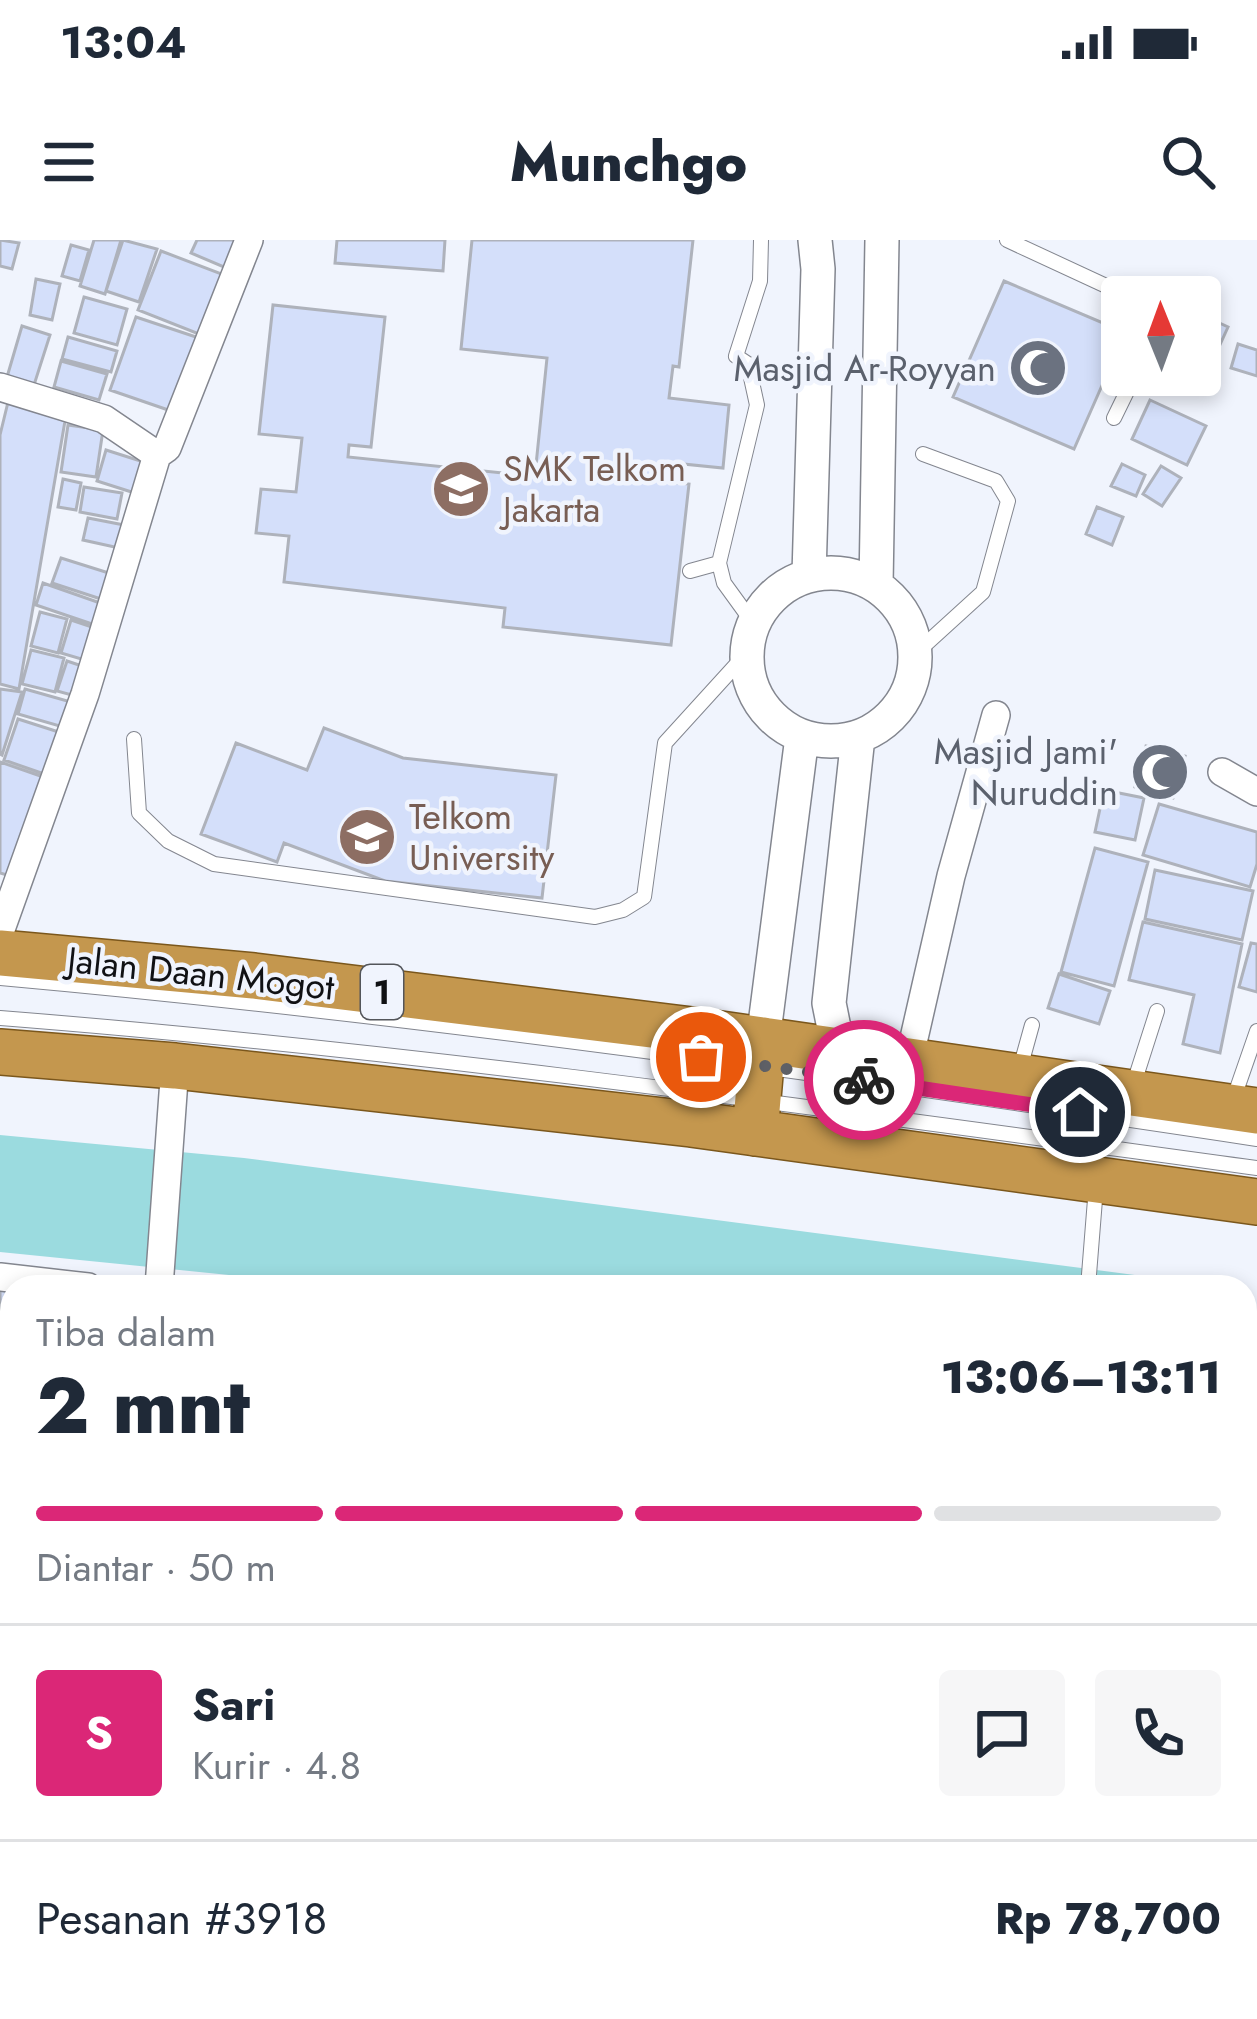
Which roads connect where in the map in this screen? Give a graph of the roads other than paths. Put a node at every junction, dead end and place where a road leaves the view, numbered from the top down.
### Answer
1 (249, 240) edge
2 (761, 240) edge
3 (815, 240) edge
4 (882, 240) edge
5 (1007, 240) edge
6 (1101, 284) edge
7 (0, 387) edge
8 (1125, 396) edge
9 (1114, 418) dead end
10 (923, 454) dead end
11 (157, 455) junction
12 (719, 562) junction
13 (690, 571) dead end
14 (809, 575) junction
15 (876, 585) junction
16 (749, 638) junction
17 (916, 653) junction
18 (996, 715) dead end
19 (802, 736) junction
20 (858, 737) junction
21 (134, 739) dead end
22 (1222, 772) dead end
23 (1257, 792) edge
24 (0, 932) edge
25 (0, 953) edge
26 (0, 978) edge
27 (1157, 1011) dead end
28 (0, 1018) edge
29 (1032, 1025) dead end
30 (1257, 1030) edge
31 (0, 1052) edge
32 (852, 1052) junction
33 (909, 1060) junction
34 (176, 1066) junction
35 (1019, 1075) junction
36 (759, 1084) junction
37 (1131, 1093) junction
38 (1248, 1120) edge
39 (1257, 1168) edge
40 (1094, 1200) junction
41 (1257, 1202) edge
42 (159, 1275) edge
43 (1089, 1275) edge

1 - 11 street
2 - 12 lane
3 - 14 street
4 - 15 street
5 - 6 lane
7 - 11 street
8 - 9 lane
10 - 17 lane
11 - 24 street
12 - 13 lane
12 - 16 lane
14 - 15 street
14 - 16 street
15 - 17 street
16 - 19 street
16 - 21 lane
17 - 20 street
18 - 33 street
19 - 20 street
19 - 36 street
20 - 32 street
22 - 23 street
25 - 36 highway, Jalan Daan Mogot / 1
26 - 36 lane
27 - 37 lane
28 - 36 lane
29 - 35 lane
30 - 38 lane
31 - 34 highway, Jalan Daan Mogot / 1
32 - 33 highway, Jalan Daan Mogot / 1
32 - 36 highway, Jalan Daan Mogot / 1
33 - 35 highway, Jalan Daan Mogot / 1
34 - 36 highway, Jalan Daan Mogot / 1
34 - 42 street
35 - 37 highway, Jalan Daan Mogot / 1
36 - 38 lane
36 - 39 lane
36 - 40 highway, Jalan Daan Mogot / 1
37 - 38 highway, Jalan Daan Mogot / 1
40 - 41 highway, Jalan Daan Mogot / 1
40 - 43 lane

